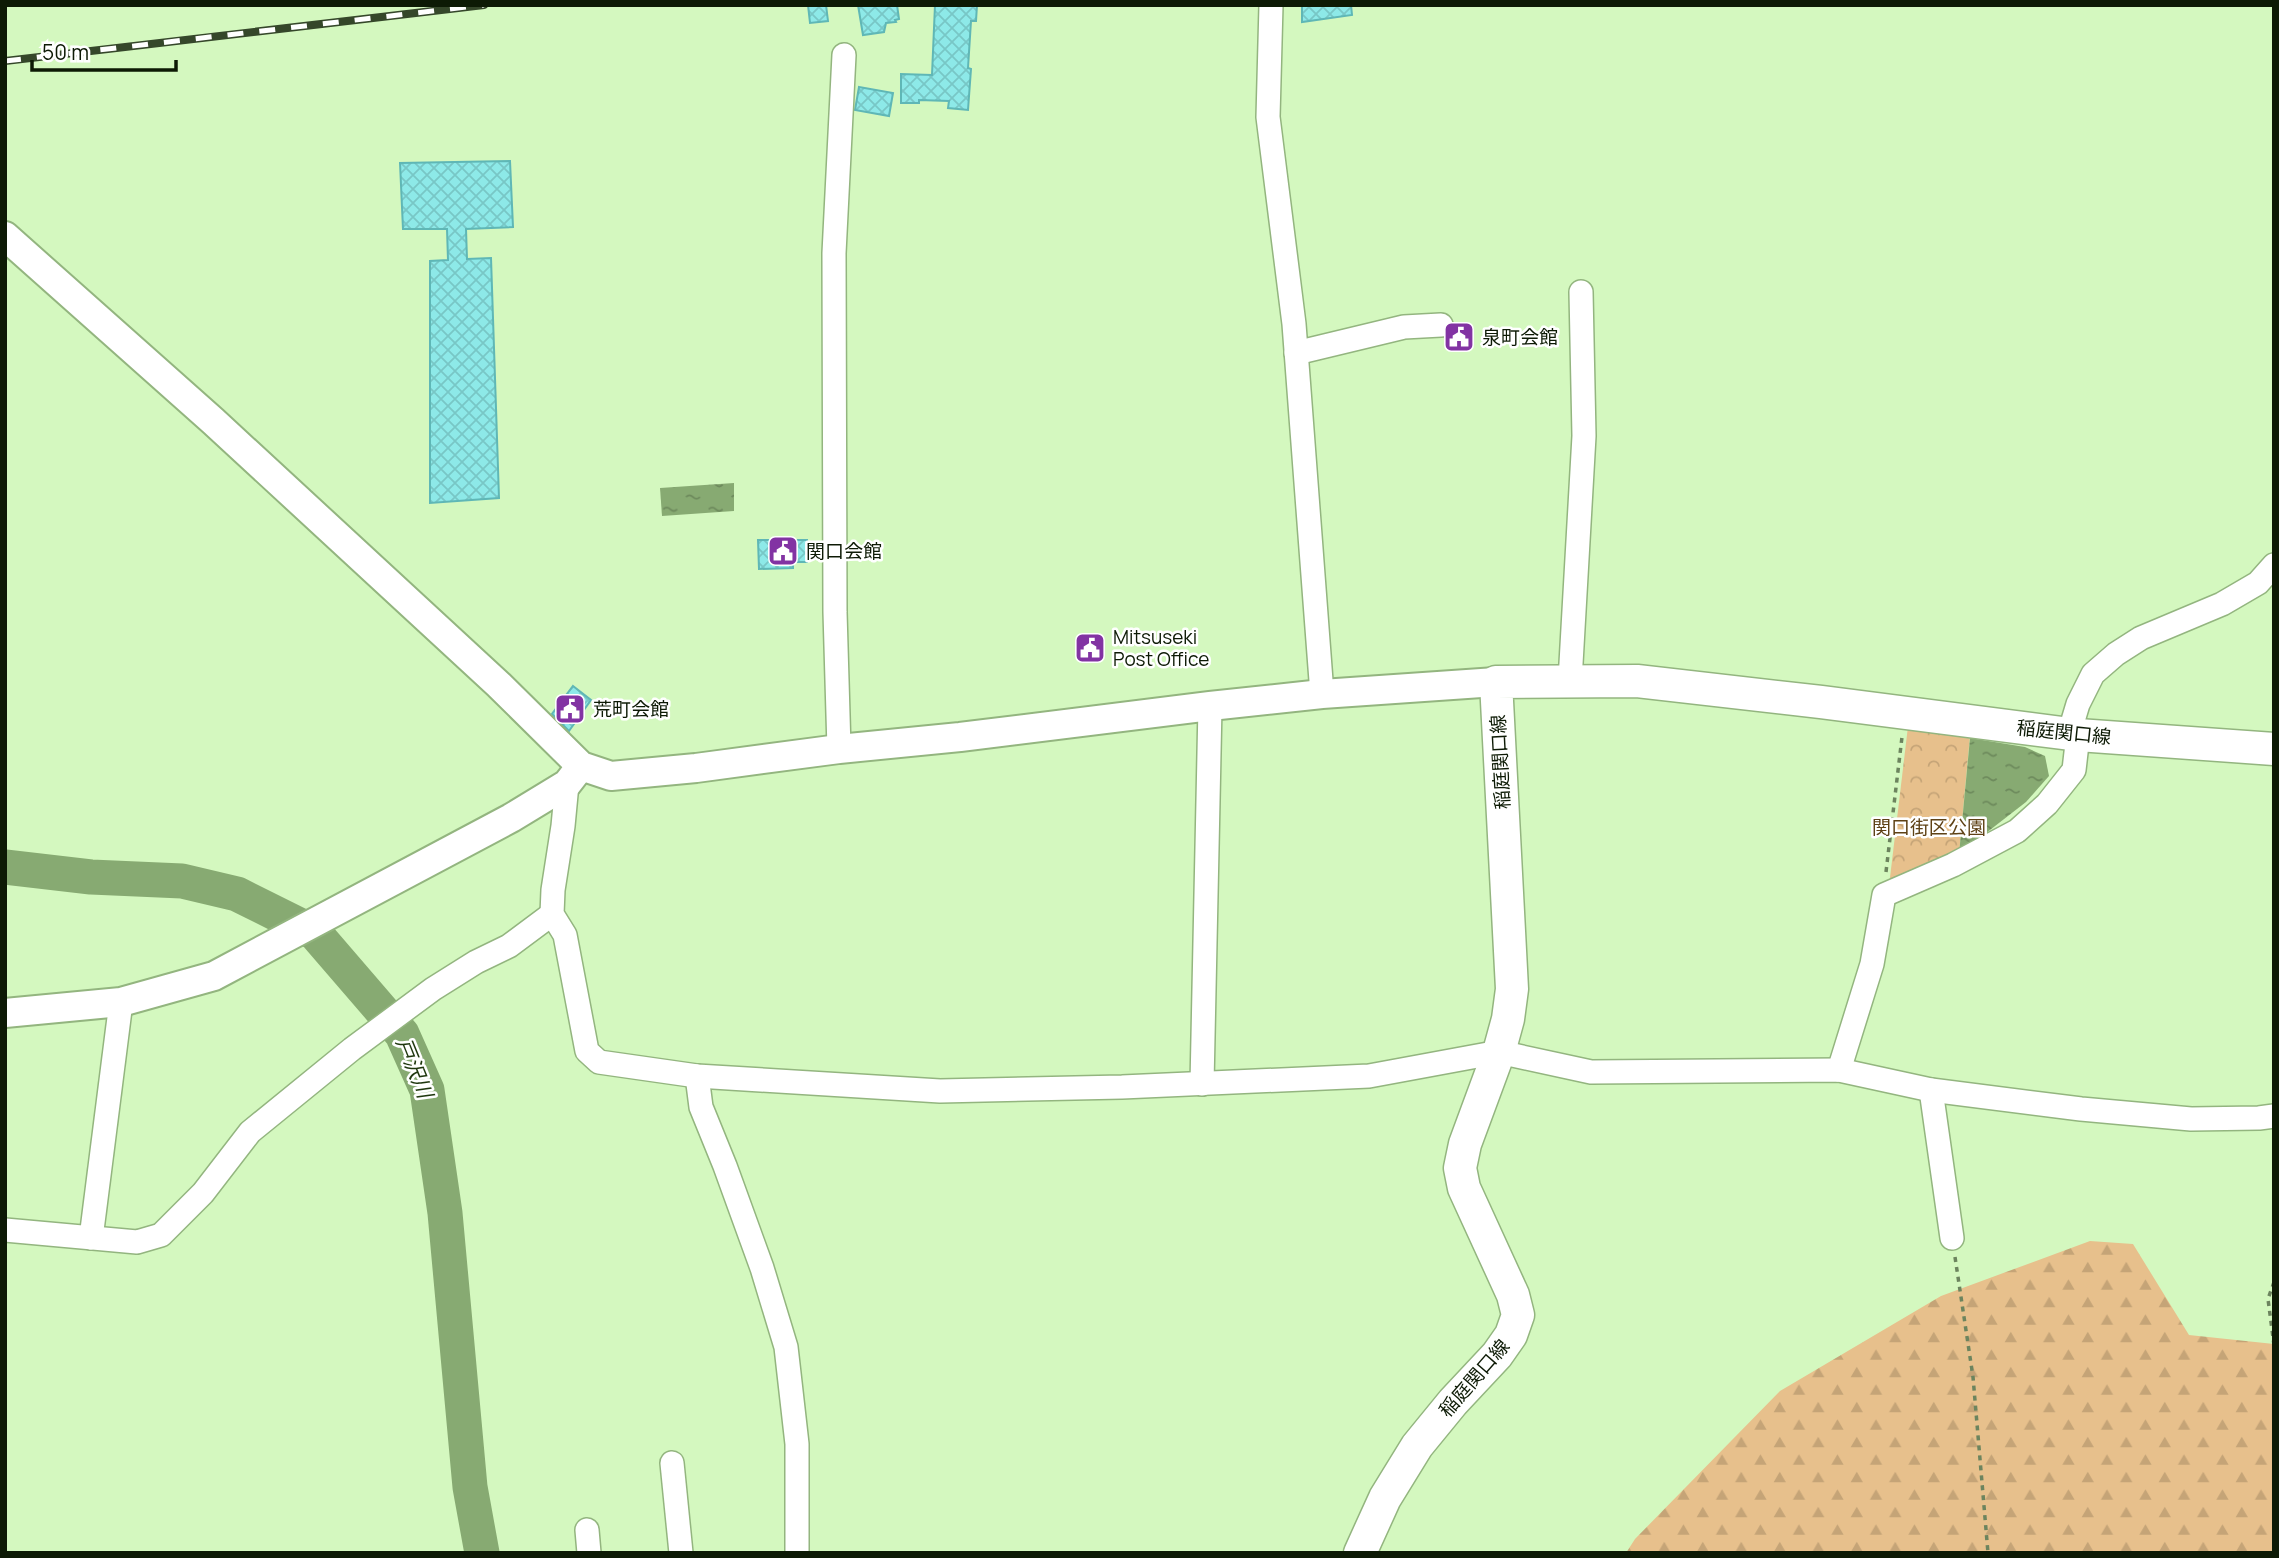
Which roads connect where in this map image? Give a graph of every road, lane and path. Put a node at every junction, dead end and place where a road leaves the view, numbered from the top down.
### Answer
1 (1271, 5) edge
2 (844, 55) dead end
3 (5, 236) edge
4 (1581, 292) dead end
5 (1441, 325) dead end
6 (1296, 353) junction
7 (2274, 565) edge
8 (1570, 681) junction
9 (1496, 682) junction
10 (1322, 694) junction
11 (1210, 706) junction
12 (1905, 713) junction
13 (2074, 735) junction
14 (839, 749) junction
15 (2274, 749) edge
16 (574, 775) junction
17 (1884, 895) junction
18 (552, 914) junction
19 (121, 1002) junction
20 (5, 1013) edge
21 (1499, 1052) junction
22 (1839, 1070) junction
23 (697, 1076) junction
24 (1202, 1084) junction
25 (1931, 1090) junction
26 (2274, 1116) edge
27 (5, 1230) edge
28 (91, 1238) junction
29 (1952, 1238) joint
30 (2274, 1282) edge
31 (2274, 1345) edge
32 (672, 1463) dead end
33 (681, 1553) edge
34 (796, 1553) edge
35 (1360, 1553) edge
36 (1988, 1553) edge

1 - 6 street
2 - 14 street
3 - 16 street
4 - 8 street
5 - 6 street
6 - 10 street
7 - 13 street
8 - 9 main road, 稲庭関口線
8 - 12 main road, 稲庭関口線
9 - 10 street
9 - 21 main road, 稲庭関口線
10 - 11 street
11 - 14 street
11 - 24 street
12 - 13 main road, 稲庭関口線
12 - 17 path
13 - 15 main road, 稲庭関口線
13 - 17 street
14 - 16 street
16 - 18 street
16 - 19 street
17 - 22 street
18 - 23 street
18 - 28 street
19 - 20 street
19 - 28 street
21 - 22 street
21 - 24 street
21 - 35 main road, 稲庭関口線
22 - 25 street
23 - 24 street
23 - 34 street
25 - 26 street
25 - 29 street
27 - 28 street
29 - 36 path
30 - 31 path
32 - 33 street

